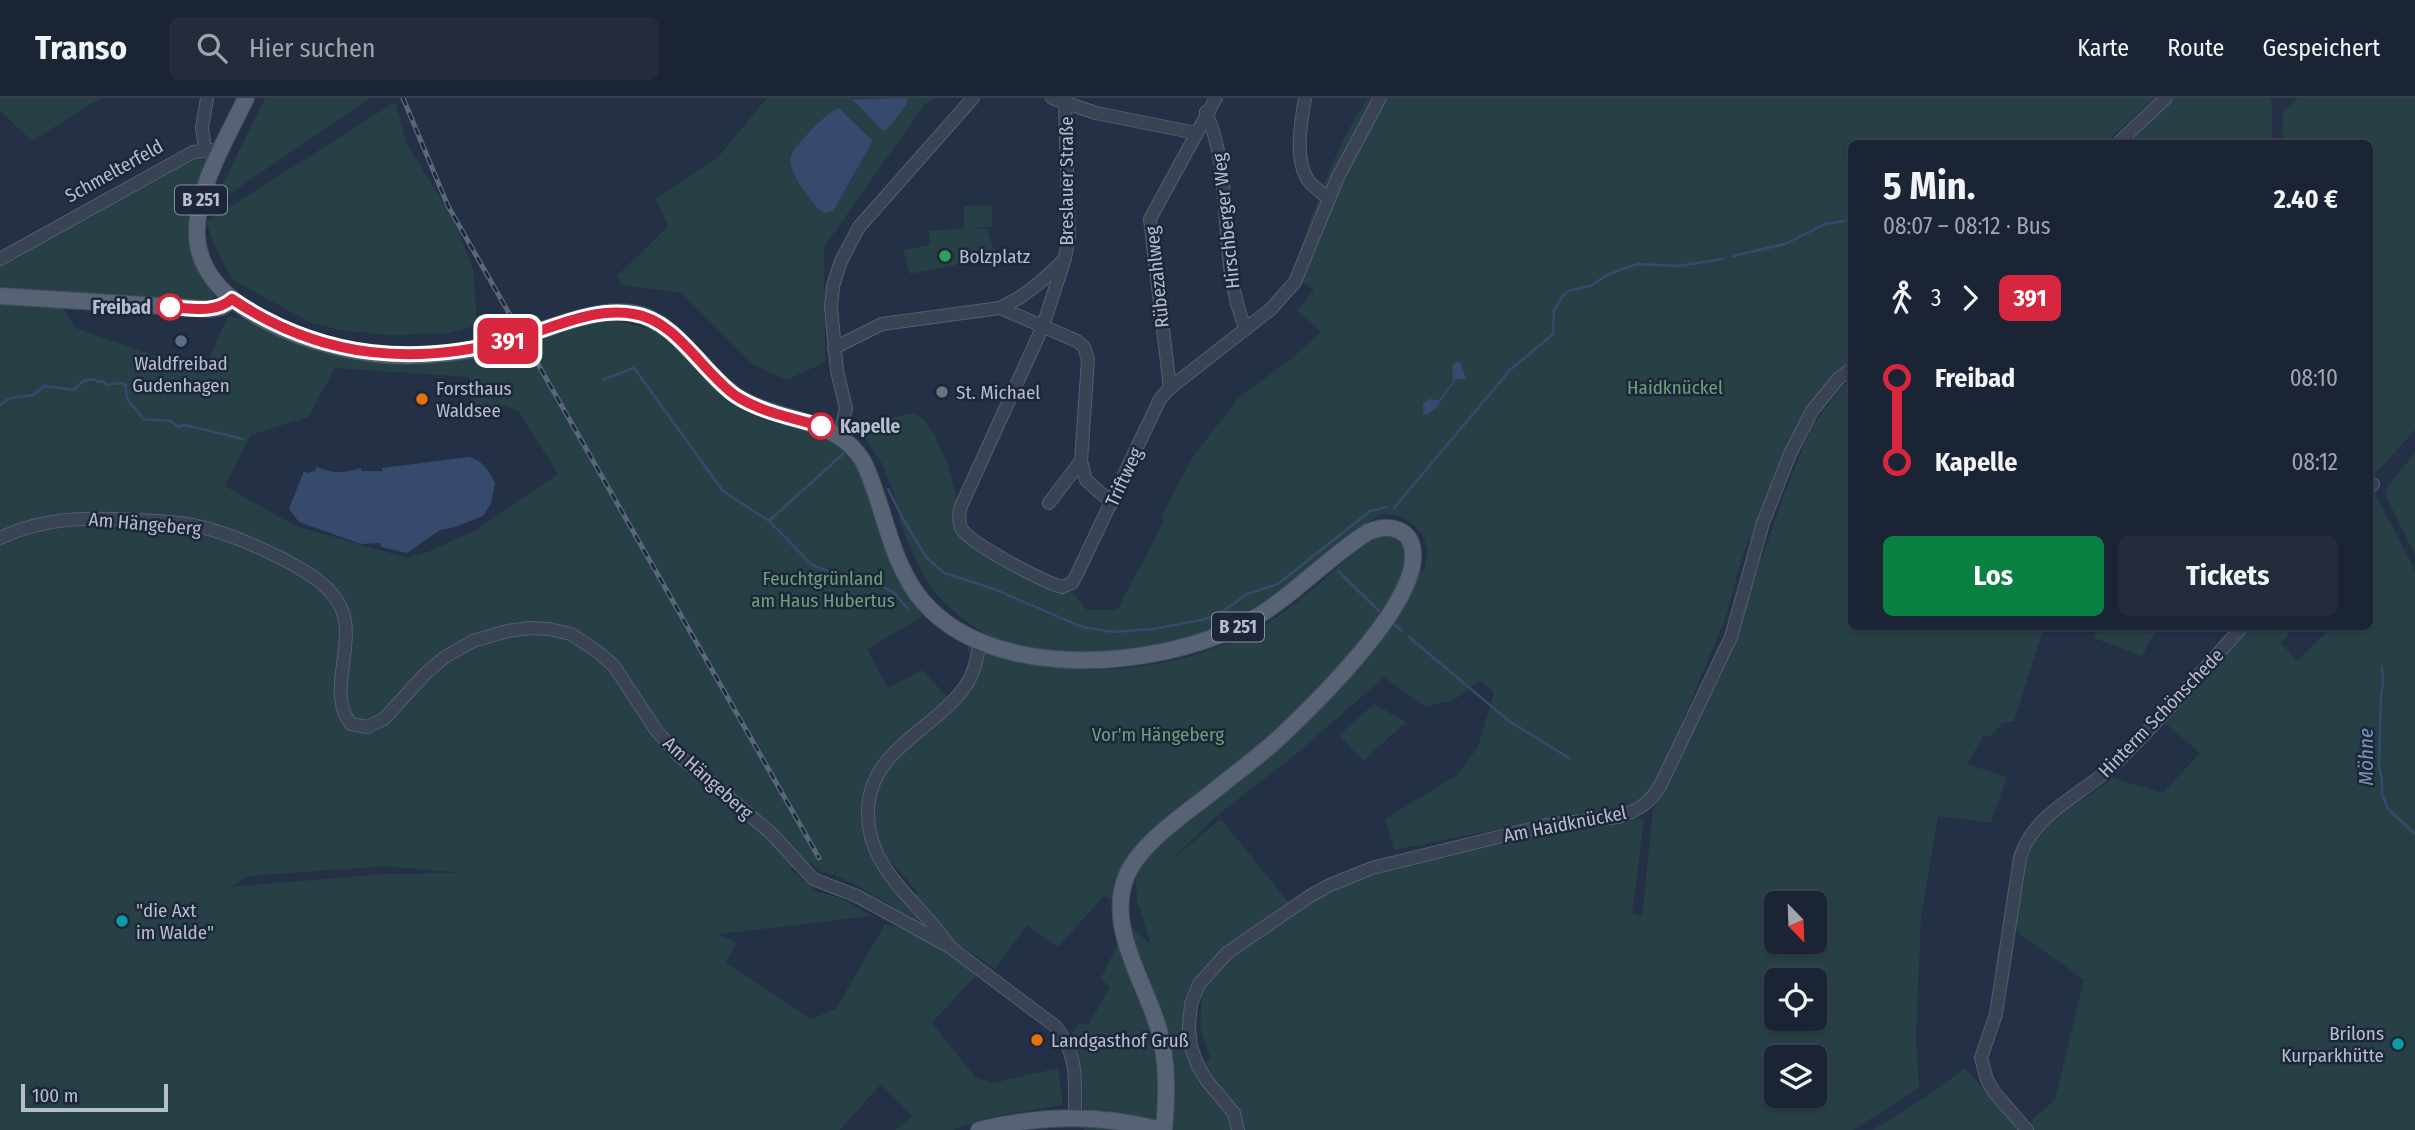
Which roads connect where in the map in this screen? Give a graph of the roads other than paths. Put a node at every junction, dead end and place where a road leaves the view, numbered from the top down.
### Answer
1 (207, 98) edge
2 (246, 98) edge
3 (973, 98) edge
4 (1052, 98) edge
5 (1096, 98) edge
6 (1216, 98) edge
7 (1305, 98) edge
8 (1380, 98) edge
9 (2166, 98) edge
10 (1065, 104) junction
11 (1088, 111) junction
12 (1206, 112) junction
13 (1196, 133) junction
14 (2121, 140) edge
15 (1328, 198) junction
16 (1065, 258) junction
17 (0, 259) edge
18 (0, 296) edge
19 (232, 299) junction
20 (1000, 308) junction
21 (1044, 326) junction
22 (1245, 329) junction
23 (532, 333) dead end
24 (511, 340) dead end
25 (834, 348) junction
26 (1848, 371) edge
27 (1170, 388) junction
28 (841, 436) junction
29 (1081, 461) junction
30 (1049, 503) dead end
31 (1112, 503) junction
32 (0, 538) edge
33 (2240, 630) edge
34 (981, 641) junction
35 (950, 947) junction
36 (1075, 1118) junction
37 (979, 1130) edge
38 (1164, 1130) edge
39 (1238, 1130) edge
40 (2026, 1130) edge

1 - 17 street, Schmelterfeld
2 - 19 main road, B 251
3 - 25 street
4 - 10 street
5 - 11 street
6 - 12 street, Rübezahlweg
7 - 15 street
8 - 15 street, Triftweg
9 - 14 street
10 - 11 street
10 - 16 street, Breslauer Straße
11 - 13 street
12 - 13 street, Rübezahlweg
12 - 22 street, Hirschberger Weg
13 - 27 street, Rübezahlweg
15 - 22 street, Triftweg
16 - 20 street, Breslauer Straße
16 - 21 street, Breslauer Straße
18 - 19 main road
19 - 24 main road, B 251
20 - 21 street, Breslauer Straße
20 - 25 street, Breslauer Straße
21 - 29 street
21 - 31 street, Triftweg
22 - 27 street, Triftweg
23 - 28 main road, B 251
25 - 28 street
26 - 39 street, Am Haidknückel
27 - 31 street, Triftweg
28 - 34 main road, B 251
29 - 30 street
29 - 31 street
32 - 35 street, Am Hängeberg
33 - 40 street, Hinterm Schönschede
34 - 35 street
34 - 38 main road, B 251
35 - 36 street, Am Hängeberg
36 - 37 main road
36 - 38 main road

